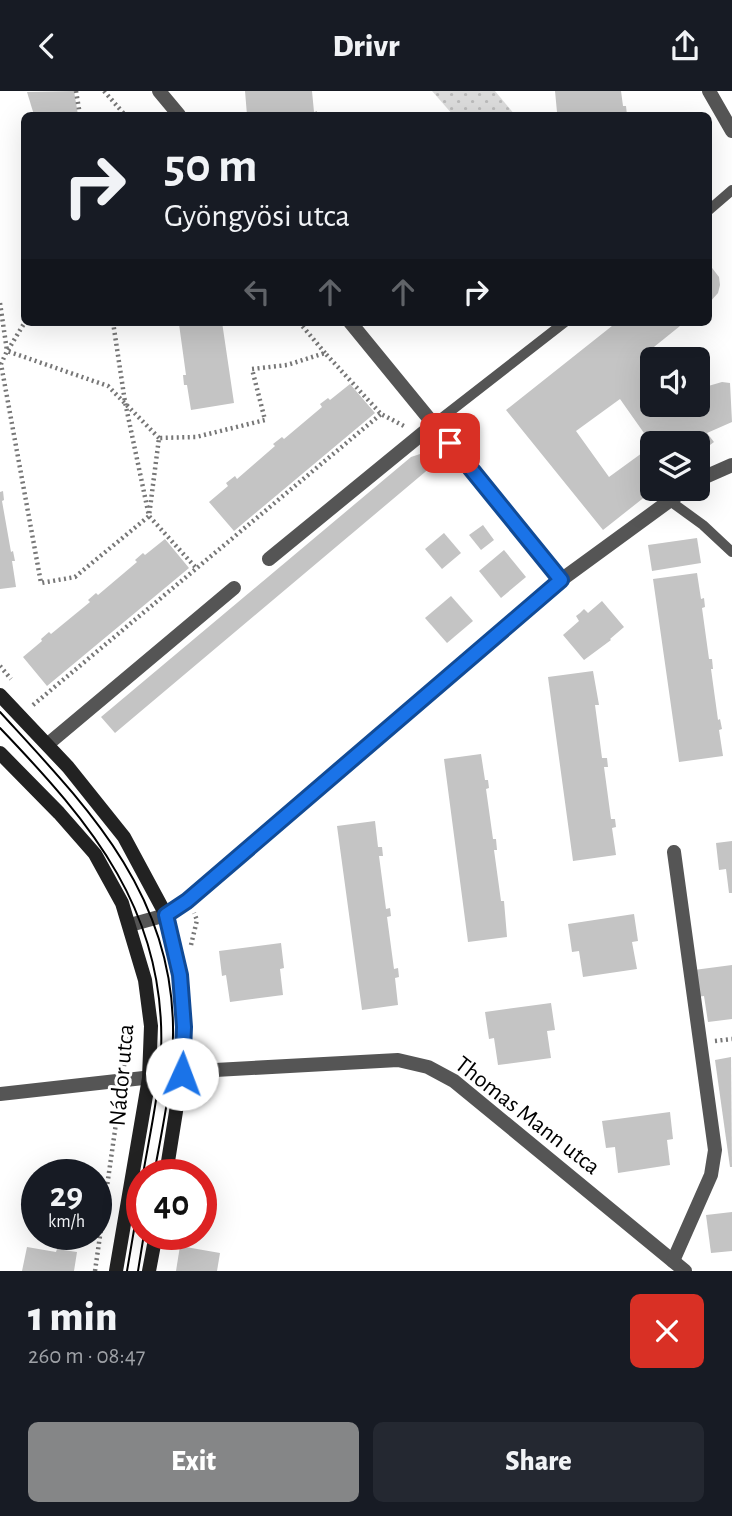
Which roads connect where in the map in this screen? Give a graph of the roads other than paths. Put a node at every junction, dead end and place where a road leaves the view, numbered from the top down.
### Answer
1 (159, 91) edge
2 (709, 91) edge
3 (176, 112) edge
4 (732, 131) edge
5 (732, 190) edge
6 (712, 207) edge
7 (353, 326) edge
8 (560, 326) edge
9 (434, 423) junction
10 (732, 465) edge
11 (710, 475) edge
12 (670, 501) joint
13 (732, 552) edge
14 (268, 559) dead end
15 (561, 580) junction
16 (234, 587) dead end
17 (0, 695) edge
18 (48, 744) junction
19 (0, 753) edge
20 (674, 852) dead end
21 (166, 915) junction
22 (130, 925) junction
23 (182, 1074) junction
24 (149, 1077) junction
25 (0, 1094) edge
26 (168, 1159) edge
27 (153, 1250) edge
28 (673, 1261) junction
29 (116, 1271) edge
30 (149, 1271) edge
31 (685, 1271) edge

1 - 3 street
2 - 4 street
5 - 6 lane
7 - 9 street
8 - 9 lane
9 - 14 street
9 - 15 street
10 - 11 street
12 - 13 lane
12 - 15 street
15 - 21 street
16 - 18 street
17 - 18 street
18 - 21 street
19 - 22 street
20 - 28 street
21 - 22 street
21 - 23 street
22 - 24 street, Nádor utca
23 - 24 street, Thomas Mann utca
23 - 26 street
23 - 28 street, Thomas Mann utca
24 - 25 street, Thomas Mann utca
24 - 29 street, Nádor utca
27 - 30 street
28 - 31 street, Thomas Mann utca

